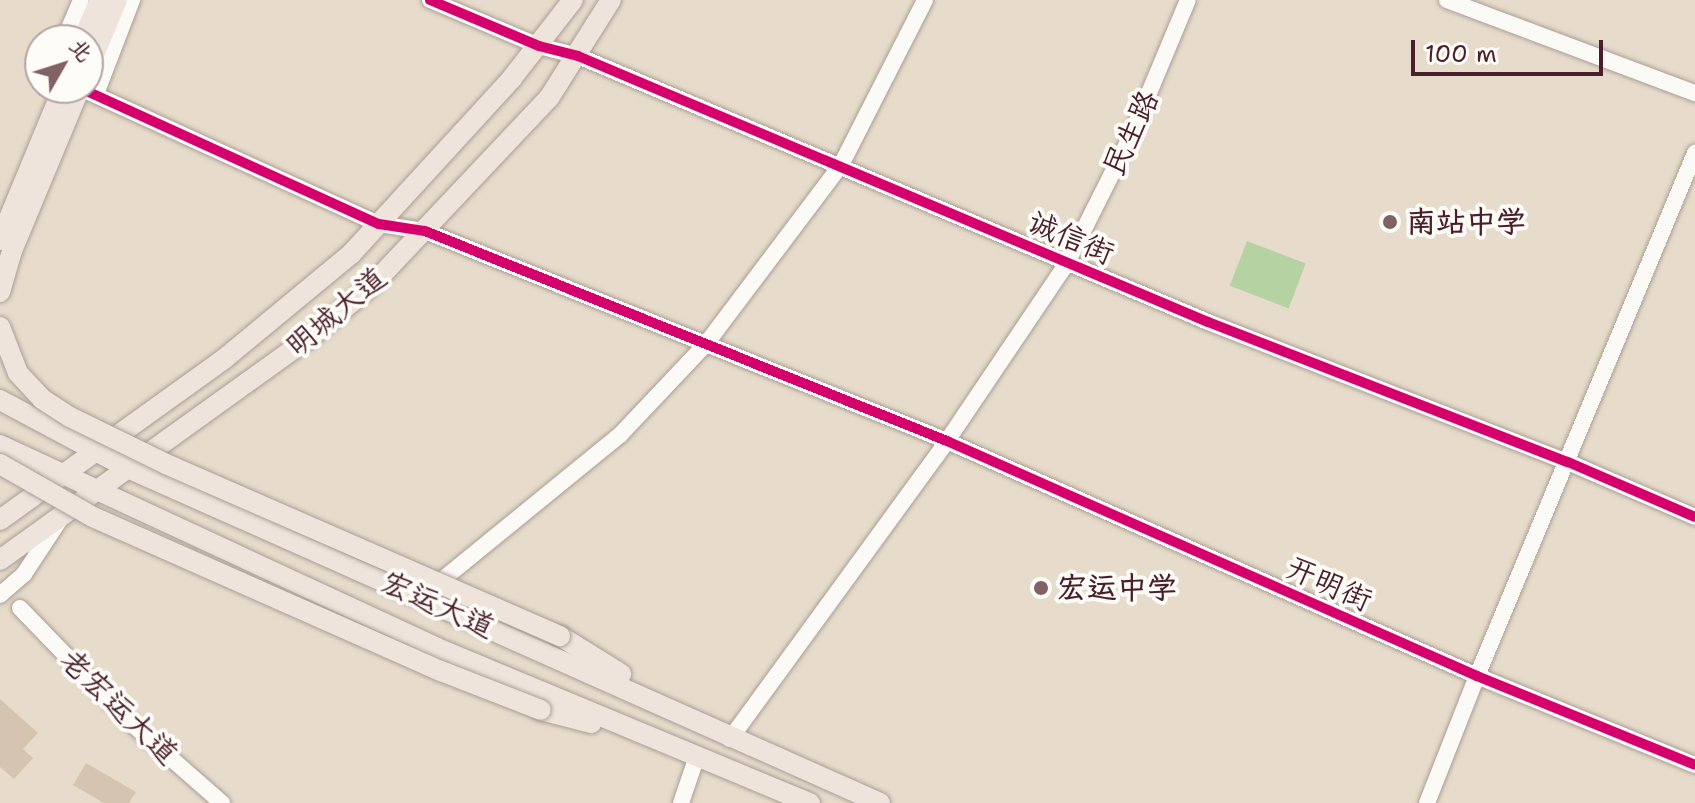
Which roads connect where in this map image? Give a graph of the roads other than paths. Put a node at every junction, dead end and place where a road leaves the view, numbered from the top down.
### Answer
1 (81, 0) edge
2 (100, 0) edge
3 (117, 0) edge
4 (132, 0) edge
5 (430, 0) edge
6 (573, 0) edge
7 (611, 0) edge
8 (925, 0) edge
9 (1188, 0) edge
10 (1447, 0) edge
11 (71, 24) edge
12 (90, 24) edge
13 (104, 31) edge
14 (539, 46) junction
15 (104, 54) edge
16 (578, 56) junction
17 (1695, 93) edge
18 (104, 99) edge
19 (56, 104) edge
20 (79, 104) edge
21 (1695, 153) edge
22 (841, 165) junction
23 (379, 224) junction
24 (425, 231) junction
25 (0, 240) edge
26 (1067, 263) junction
27 (0, 292) edge
28 (0, 327) edge
29 (706, 344) junction
30 (0, 400) edge
31 (947, 441) junction
32 (0, 445) edge
33 (97, 453) junction
34 (1568, 462) junction
35 (0, 464) edge
36 (128, 468) junction
37 (63, 474) junction
38 (95, 490) junction
39 (1695, 517) edge
40 (0, 520) edge
41 (59, 521) junction
42 (0, 560) edge
43 (0, 595) edge
44 (420, 597) junction
45 (20, 608) dead end
46 (1477, 676) junction
47 (678, 711) junction
48 (730, 739) junction
49 (666, 743) junction
50 (697, 756) junction
51 (1695, 765) edge
52 (222, 803) edge
53 (681, 803) edge
54 (810, 803) edge
55 (880, 803) edge
56 (1427, 803) edge

1 - 11 street
2 - 12 main road
3 - 13 main road
4 - 15 street
5 - 14 street, 诚信街
6 - 14 main road, 明城大道
7 - 16 main road, 明城大道
8 - 22 street
9 - 26 street, 民生路
10 - 17 street
14 - 16 street, 诚信街
14 - 23 main road, 明城大道
16 - 22 street, 诚信街
16 - 24 main road, 明城大道
18 - 23 street, 开明街
19 - 25 main road
20 - 27 main road
21 - 34 street
22 - 26 street, 诚信街
22 - 29 street
23 - 24 street, 开明街
23 - 33 main road, 明城大道
24 - 29 street, 开明街
24 - 36 main road, 明城大道
26 - 31 street, 民生路
26 - 34 street, 诚信街
28 - 47 main road, bridge
29 - 31 street, 开明街
29 - 44 street
30 - 33 main road, 宏运大道
31 - 46 street, 开明街
31 - 48 street, 民生路
32 - 37 main road, 宏运大道
33 - 36 main road, 宏运大道
33 - 37 main road, 明城大道
34 - 39 street, 诚信街
34 - 46 street
35 - 49 main road, bridge
36 - 38 main road, 明城大道
36 - 44 main road, 宏运大道
37 - 38 main road, 宏运大道
37 - 40 main road, 明城大道
38 - 41 main road, 明城大道
38 - 49 main road, 宏运大道
41 - 42 main road, 明城大道
41 - 43 street
44 - 47 main road, 宏运大道
45 - 52 street, 老宏运大道
46 - 51 street, 开明街
46 - 56 street
47 - 48 main road, 宏运大道
48 - 55 main road, 宏运大道
49 - 50 main road, 宏运大道
50 - 53 street
50 - 54 main road, 宏运大道

